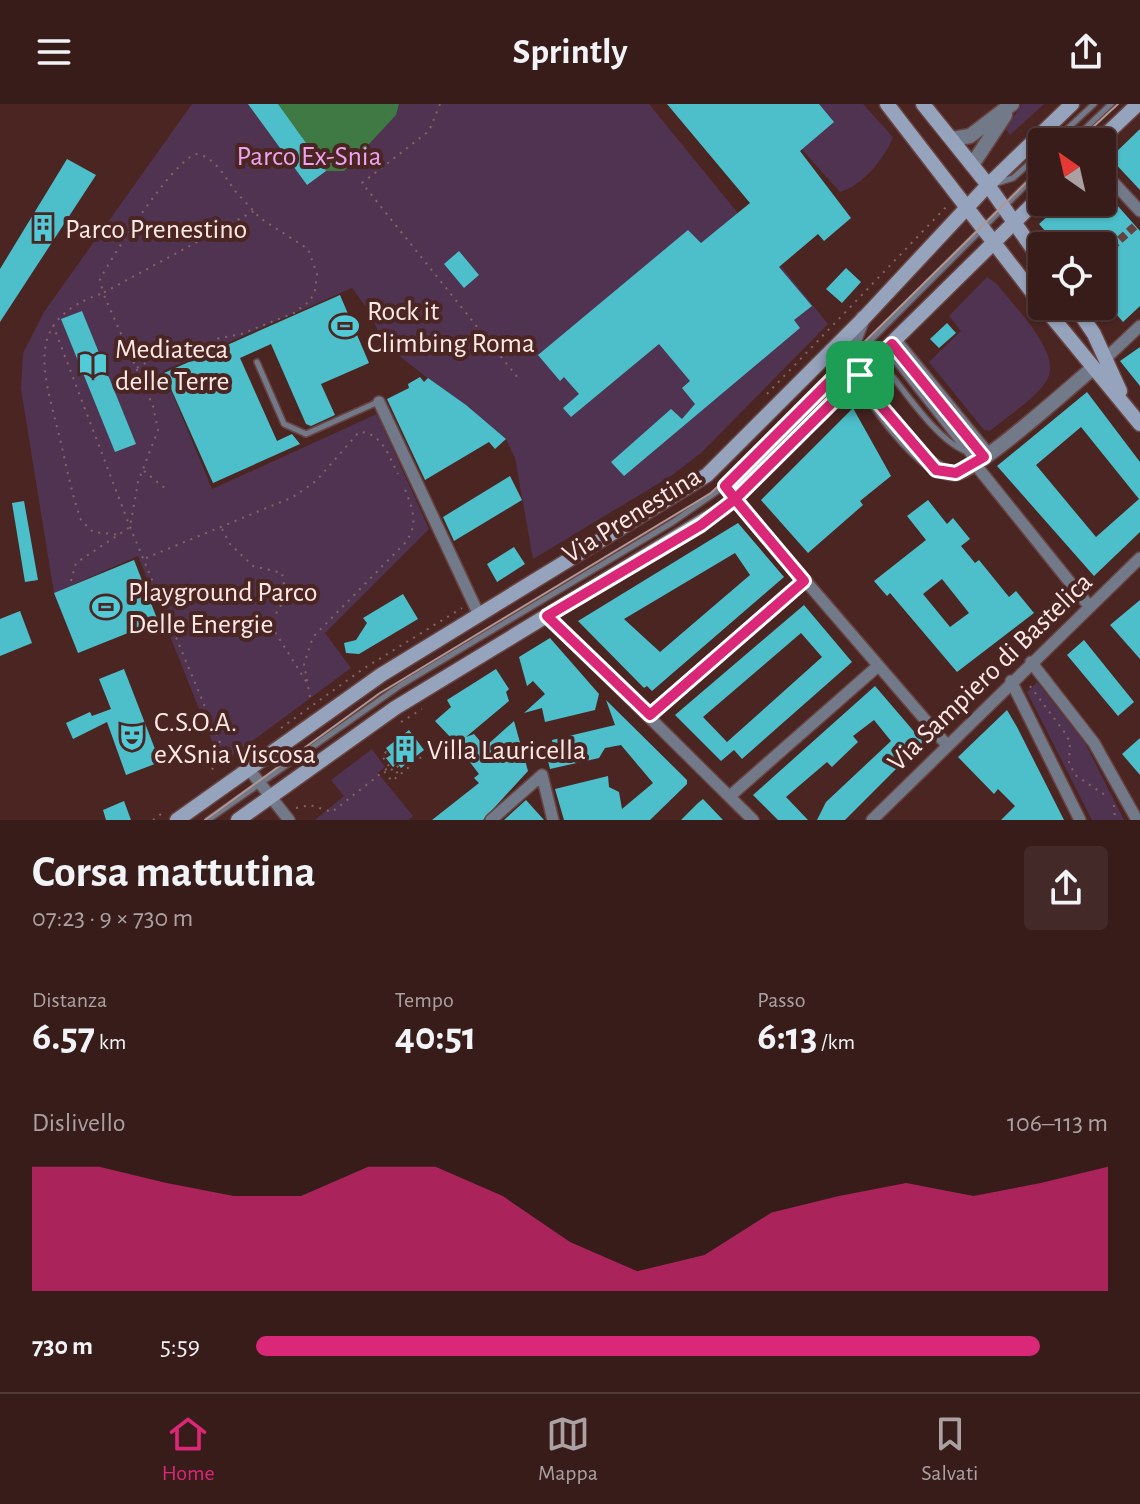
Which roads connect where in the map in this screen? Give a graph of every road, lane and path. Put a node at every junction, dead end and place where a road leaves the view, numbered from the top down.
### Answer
1 (440, 104) edge
2 (887, 104) edge
3 (923, 104) edge
4 (1072, 104) edge
5 (1094, 104) edge
6 (1111, 104) edge
7 (1138, 104) edge
8 (1010, 108) edge
9 (1068, 128) edge
10 (1086, 128) edge
11 (1113, 128) edge
12 (952, 139) junction
13 (972, 165) junction
14 (1028, 165) edge
15 (1028, 182) edge
16 (988, 185) junction
17 (1116, 185) edge
18 (966, 207) junction
19 (1004, 207) junction
20 (1028, 208) edge
21 (944, 209) dead end
22 (254, 211) junction
23 (1140, 211) edge
24 (1014, 222) junction
25 (983, 228) junction
26 (1028, 242) edge
27 (993, 243) junction
28 (1028, 286) edge
29 (103, 293) junction
30 (864, 318) junction
31 (1057, 320) edge
32 (1081, 320) edge
33 (53, 323) junction
34 (1140, 326) edge
35 (888, 348) junction
36 (853, 358) junction
37 (257, 362) dead end
38 (1099, 363) junction
39 (137, 368) junction
40 (860, 375) junction
41 (518, 378) dead end
42 (762, 400) dead end
43 (379, 402) joint
44 (1140, 424) edge
45 (966, 451) junction
46 (983, 458) junction
47 (143, 470) junction
48 (725, 486) junction
49 (167, 490) dead end
50 (735, 499) junction
51 (130, 527) junction
52 (221, 528) junction
53 (122, 535) junction
54 (146, 558) junction
55 (1140, 558) edge
56 (71, 581) dead end
57 (804, 581) junction
58 (472, 601) junction
59 (1089, 606) junction
60 (479, 615) junction
61 (547, 616) junction
62 (1031, 662) junction
63 (878, 666) junction
64 (1011, 681) junction
65 (308, 685) junction
66 (1030, 686) dead end
67 (310, 697) dead end
68 (429, 705) dead end
69 (650, 715) junction
70 (395, 725) dead end
71 (275, 732) dead end
72 (946, 744) junction
73 (425, 754) dead end
74 (389, 756) dead end
75 (228, 762) dead end
76 (396, 764) dead end
77 (390, 767) junction
78 (248, 768) junction
79 (215, 771) dead end
80 (384, 771) junction
81 (213, 776) dead end
82 (259, 783) junction
83 (730, 796) junction
84 (270, 797) junction
85 (293, 804) dead end
86 (171, 816) edge
87 (153, 820) edge
88 (208, 820) edge
89 (238, 820) edge
90 (289, 820) edge
91 (491, 820) edge
92 (553, 820) edge
93 (753, 820) edge
94 (872, 820) edge
95 (1080, 820) edge
96 (1115, 820) edge
97 (1137, 820) edge

1 - 41 path
2 - 18 main road
3 - 12 main road
4 - 16 main road
5 - 9 lane
6 - 10 lane
7 - 11 main road
8 - 12 street
8 - 13 street
12 - 13 main road
13 - 16 main road
14 - 16 lane
15 - 19 lane, Via Prenestina
16 - 18 main road
16 - 19 main road
17 - 23 street
18 - 25 main road
18 - 30 main road, Via Prenestina
19 - 24 main road
19 - 25 lane, Via Prenestina
20 - 24 main road
21 - 42 path
22 - 29 path
22 - 29 path
22 - 39 path
24 - 26 main road
24 - 27 main road, Via Prenestina
25 - 27 main road
25 - 36 lane, Via Prenestina
27 - 28 main road
27 - 35 main road, Via Prenestina
29 - 33 path
29 - 39 path
30 - 36 street
30 - 60 main road, Via Prenestina
31 - 38 main road
32 - 38 main road
33 - 51 path
33 - 53 path
34 - 38 street
35 - 40 main road, Via Prenestina
35 - 45 lane
35 - 45 lane
35 - 46 lane
36 - 40 street
36 - 48 lane, Via Prenestina
37 - 43 lane
38 - 44 main road
38 - 46 street
39 - 47 path
40 - 46 street
40 - 50 main road, Via Prenestina
43 - 58 street
45 - 46 lane
46 - 59 street
47 - 49 path
47 - 51 path
48 - 50 lane
48 - 82 lane, Via Prenestina
50 - 57 street
50 - 61 main road, Via Prenestina
51 - 53 path
51 - 54 path
52 - 54 path
52 - 65 path
52 - 65 path
53 - 56 path
54 - 75 path
55 - 59 street, Via Sampiero di Bastelica
57 - 63 street
57 - 69 street
58 - 60 street
58 - 71 path
59 - 62 street, Via Sampiero di Bastelica
60 - 78 main road, Via Prenestina
61 - 69 street
61 - 84 main road, Via Prenestina
62 - 64 street, Via Sampiero di Bastelica
62 - 97 street
63 - 72 street
63 - 83 street
64 - 72 street, Via Sampiero di Bastelica
64 - 95 street
65 - 67 path
66 - 96 path
68 - 70 path
69 - 83 street
72 - 94 street, Via Sampiero di Bastelica
73 - 80 path
74 - 77 path
76 - 77 path
77 - 80 path
78 - 82 street
78 - 86 main road, Via Prenestina
79 - 81 path
80 - 85 path
82 - 84 street
82 - 88 lane, Via Prenestina
83 - 93 street
84 - 89 main road, Via Prenestina
84 - 90 street
86 - 87 path
91 - 92 street

